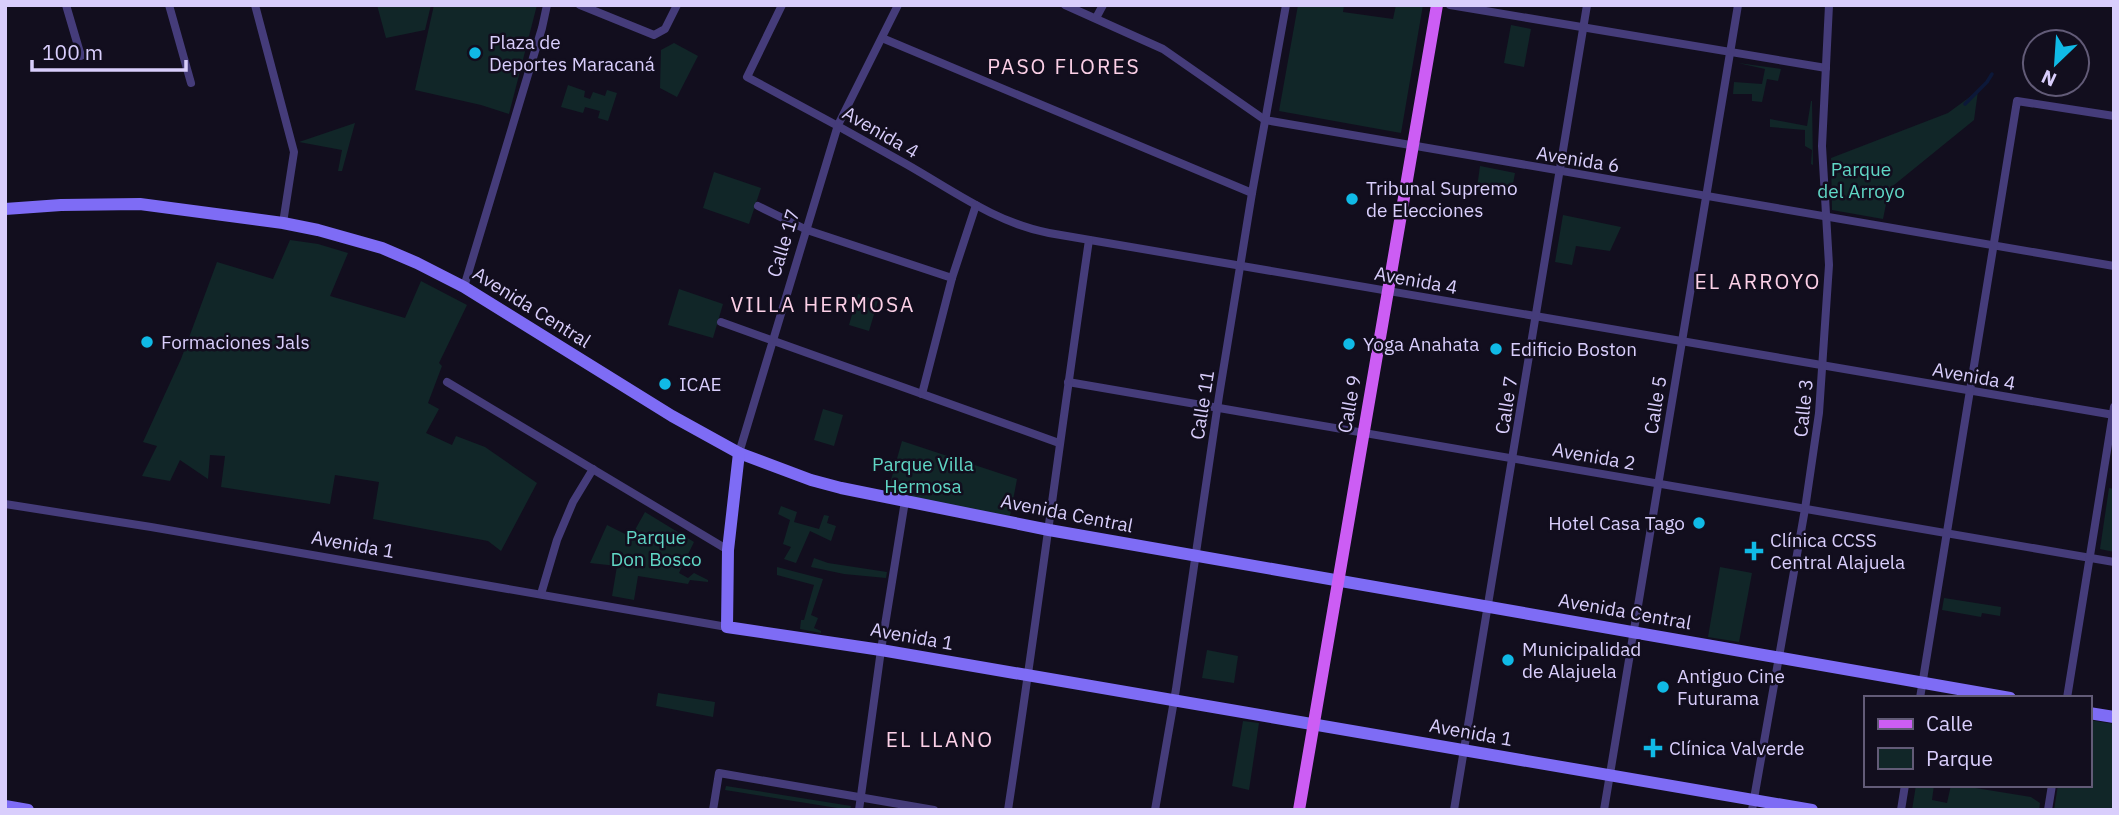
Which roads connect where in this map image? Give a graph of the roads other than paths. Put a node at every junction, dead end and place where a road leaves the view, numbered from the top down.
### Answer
1 (66, 5) edge
2 (169, 5) edge
3 (255, 5) edge
4 (547, 5) edge
5 (580, 5) edge
6 (677, 5) edge
7 (782, 5) edge
8 (898, 5) edge
9 (1065, 5) edge
10 (1103, 5) edge
11 (1286, 5) edge
12 (1437, 5) edge
13 (1450, 5) edge
14 (1587, 5) edge
15 (1738, 5) edge
16 (1829, 5) edge
17 (1096, 18) junction
18 (1584, 28) junction
19 (882, 38) junction
20 (1730, 52) junction
21 (81, 56) dead end
22 (1826, 68) junction
23 (191, 83) dead end
24 (2114, 116) edge
25 (1265, 120) junction
26 (838, 125) junction
27 (1413, 146) junction
28 (1560, 172) junction
29 (1252, 193) junction
30 (1707, 196) junction
31 (976, 205) junction
32 (758, 206) dead end
33 (5, 209) edge
34 (1826, 217) junction
35 (283, 223) junction
36 (807, 230) junction
37 (1089, 240) junction
38 (1994, 246) junction
39 (1240, 265) junction
40 (2114, 266) edge
41 (952, 278) junction
42 (464, 287) junction
43 (1388, 291) junction
44 (1536, 317) junction
45 (722, 322) dead end
46 (772, 340) junction
47 (1682, 341) junction
48 (1822, 365) junction
49 (447, 382) dead end
50 (1068, 382) junction
51 (1969, 391) junction
52 (922, 394) junction
53 (1217, 408) junction
54 (2113, 412) edge
55 (1364, 434) junction
56 (1059, 443) junction
57 (739, 453) junction
58 (1513, 459) junction
59 (593, 469) junction
60 (1658, 484) junction
61 (905, 501) junction
62 (5, 504) edge
63 (1805, 509) junction
64 (1049, 530) junction
65 (1946, 534) junction
66 (728, 550) junction
67 (1195, 555) junction
68 (2089, 558) junction
69 (2114, 562) edge
70 (1338, 581) junction
71 (541, 594) junction
72 (1488, 607) junction
73 (727, 627) junction
74 (1633, 631) junction
75 (881, 650) junction
76 (1779, 657) junction
77 (1028, 676) junction
78 (1923, 681) junction
79 (1920, 696) edge
80 (2000, 696) edge
81 (2067, 696) edge
82 (1174, 701) junction
83 (2091, 713) edge
84 (2114, 717) edge
85 (1314, 724) junction
86 (1464, 751) junction
87 (1610, 775) junction
88 (1905, 787) edge
89 (2052, 787) edge
90 (861, 797) junction
91 (1753, 805) edge
92 (5, 806) edge
93 (28, 810) edge
94 (713, 810) edge
95 (859, 810) edge
96 (934, 810) edge
97 (1007, 810) edge
98 (1155, 810) edge
99 (1299, 810) edge
100 (1454, 810) edge
101 (1604, 810) edge
102 (1812, 810) edge
103 (1901, 810) edge
104 (2048, 810) edge

1 - 21 street
2 - 23 street
3 - 35 street
4 - 42 street
5 - 6 street
7 - 26 street, Avenida 4
8 - 19 street, Calle 17
9 - 17 street, Avenida 6
10 - 17 street
11 - 25 street, Calle 11
12 - 27 main road, Calle 9
13 - 18 street
14 - 18 street, Calle 7
15 - 20 street, Calle 5
16 - 22 street, Calle 3
17 - 25 street, Avenida 6
18 - 20 street
18 - 28 street, Calle 7
19 - 26 street, Calle 17
19 - 29 street
20 - 22 street
20 - 30 street, Calle 5
22 - 34 street, Calle 3
24 - 38 street
25 - 27 street, Avenida 6
25 - 29 street, Calle 11
26 - 31 street, Avenida 4
26 - 36 street, Calle 17
27 - 28 street, Avenida 6
27 - 43 main road, Calle 9
28 - 30 street, Avenida 6
28 - 44 street, Calle 7
29 - 39 street, Calle 11
30 - 34 street, Avenida 6
30 - 47 street, Calle 5
31 - 37 street, Avenida 4
31 - 41 street
32 - 36 street
33 - 35 main road, Avenida Central
34 - 38 street, Avenida 6
34 - 48 street, Calle 3
35 - 42 main road, Avenida Central
36 - 41 street
36 - 46 street, Calle 17
37 - 39 street, Avenida 4
37 - 50 street
38 - 40 street, Avenida 6
38 - 51 street
39 - 43 street, Avenida 4
39 - 53 street, Calle 11
41 - 52 street
42 - 57 main road, Avenida Central
43 - 44 street, Avenida 4
43 - 55 main road, Calle 9
44 - 47 street, Avenida 4
44 - 58 street, Calle 7
45 - 46 street
46 - 52 street
46 - 57 street, Calle 17
47 - 48 street, Avenida 4
47 - 60 street, Calle 5
48 - 51 street, Avenida 4
48 - 63 street, Calle 3
49 - 59 street
50 - 53 street, Avenida 2
50 - 56 street
51 - 54 street, Avenida 4
51 - 65 street
52 - 56 street
53 - 55 street, Avenida 2
53 - 67 street, Calle 11
54 - 68 street
55 - 58 street, Avenida 2
55 - 70 main road, Calle 9
56 - 64 street
57 - 61 main road, Avenida Central
57 - 66 main road, Calle 17
58 - 60 street, Avenida 2
58 - 72 street, Calle 7
59 - 66 street
59 - 71 street
60 - 63 street, Avenida 2
60 - 74 street, Calle 5
61 - 64 main road, Avenida Central
61 - 75 street
62 - 71 street, Avenida 1
63 - 65 street, Avenida 2
63 - 76 street, Calle 3
64 - 67 main road, Avenida Central
64 - 77 street
65 - 68 street, Avenida 2
65 - 78 street
66 - 73 main road, Calle 17
67 - 70 main road, Avenida Central
67 - 82 street, Calle 11
68 - 69 street, Avenida 2
68 - 81 street
70 - 72 main road, Avenida Central
70 - 85 main road, Calle 9
71 - 73 street, Avenida 1
72 - 74 main road, Avenida Central
72 - 86 street, Calle 7
73 - 75 main road, Avenida 1
74 - 76 main road, Avenida Central
74 - 87 street, Calle 5
75 - 77 main road, Avenida 1
75 - 90 street
76 - 78 main road, Avenida Central
76 - 91 street, Calle 3
77 - 82 main road, Avenida 1
77 - 97 street
78 - 79 street
78 - 80 main road, Avenida Central
82 - 85 main road, Avenida 1
82 - 98 street, Calle 11
83 - 84 main road
85 - 86 main road, Avenida 1
85 - 99 main road, Calle 9
86 - 87 main road, Avenida 1
86 - 100 street, Calle 7
87 - 91 main road, Avenida 1
87 - 101 street, Calle 5
88 - 103 street
89 - 104 street
90 - 94 street
90 - 95 street
90 - 96 street
91 - 102 main road, Avenida 1
92 - 93 main road

